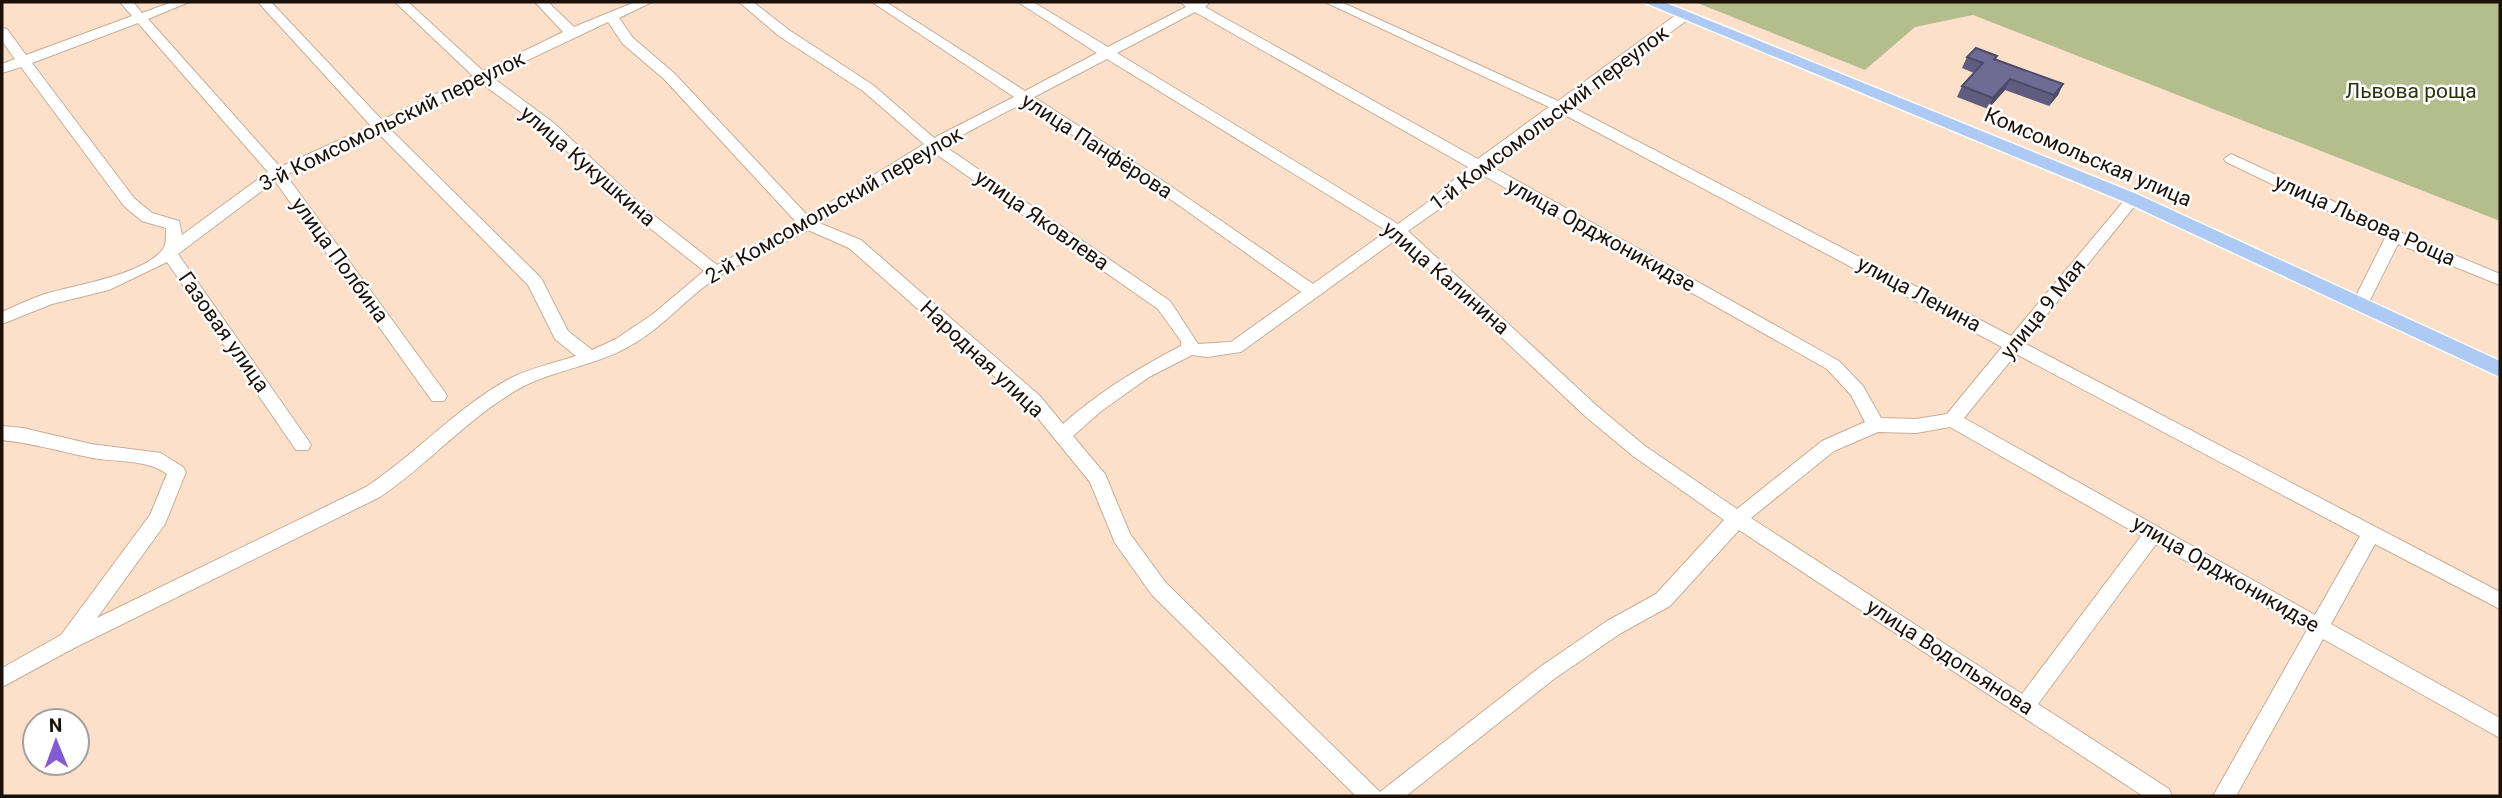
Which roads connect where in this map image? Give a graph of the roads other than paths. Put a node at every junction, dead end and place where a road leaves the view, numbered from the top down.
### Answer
1 (126, 2) edge
2 (183, 2) edge
3 (264, 2) edge
4 (401, 2) edge
5 (541, 2) edge
6 (646, 2) edge
7 (745, 2) edge
8 (878, 2) edge
9 (1024, 2) edge
10 (1331, 2) edge
11 (1651, 2) edge
12 (1195, 3) edge
13 (1685, 15) junction
14 (140, 18) junction
15 (612, 18) junction
16 (2, 32) edge
17 (572, 33) junction
18 (1108, 51) junction
19 (25, 60) junction
20 (2, 69) edge
21 (481, 76) junction
22 (1025, 98) junction
23 (1561, 107) junction
24 (380, 125) junction
25 (933, 145) junction
26 (2231, 159) dead end
27 (1478, 166) junction
28 (277, 173) junction
29 (2133, 199) junction
30 (233, 203) junction
31 (807, 224) junction
32 (174, 225) junction
33 (1398, 231) junction
34 (2394, 236) junction
35 (169, 254) junction
36 (716, 272) junction
37 (2500, 280) edge
38 (1314, 293) junction
39 (2360, 304) junction
40 (2, 318) edge
41 (2015, 344) junction
42 (1190, 349) junction
43 (590, 358) junction
44 (2500, 370) edge
45 (438, 396) dead end
46 (1952, 419) junction
47 (1876, 425) junction
48 (2, 433) edge
49 (1061, 437) junction
50 (302, 445) dead end
51 (1737, 519) junction
52 (2372, 533) junction
53 (2153, 534) junction
54 (2500, 601) edge
55 (2317, 626) junction
56 (67, 642) junction
57 (2, 678) edge
58 (2025, 706) junction
59 (2500, 729) edge
60 (1371, 796) edge
61 (1389, 796) edge
62 (2161, 796) edge
63 (2224, 796) edge

1 - 14 street, улица Полбина
2 - 14 street
3 - 24 street
4 - 21 street, улица Кукушкина
5 - 17 street
6 - 15 street, 3-й Комсомольский переулок
7 - 25 street, улица Яковлева
8 - 22 street, улица Панфёрова
9 - 18 street, улица Калинина
10 - 23 street, улица Ленина
11 - 13 main road, Комсомольская улица
12 - 18 street, 2-й Комсомольский переулок
12 - 27 street, улица Орджоникидзе
13 - 23 street, 1-й Комсомольский переулок
13 - 29 main road, Комсомольская улица
14 - 19 street
14 - 28 street, улица Полбина
15 - 17 street, 3-й Комсомольский переулок
15 - 31 street, Народная улица
16 - 19 street
17 - 21 street, 3-й Комсомольский переулок
18 - 22 street, 2-й Комсомольский переулок
18 - 33 street, улица Калинина
19 - 20 street
19 - 32 street
21 - 24 street, 3-й Комсомольский переулок
21 - 36 street, улица Кукушкина
22 - 25 street, 2-й Комсомольский переулок
22 - 38 street, улица Панфёрова
23 - 27 street, 1-й Комсомольский переулок
23 - 41 street, улица Ленина
24 - 28 street, 3-й Комсомольский переулок
24 - 43 street
25 - 31 street, 2-й Комсомольский переулок
25 - 42 street, улица Яковлева
26 - 34 street, улица Львова Роща
27 - 33 street, 1-й Комсомольский переулок
27 - 47 street, улица Орджоникидзе
28 - 30 street, 3-й Комсомольский переулок
28 - 45 street, улица Полбина
29 - 39 main road, Комсомольская улица
29 - 41 street, улица 9 Мая
30 - 32 street
30 - 35 street, 3-й Комсомольский переулок
31 - 36 street, 2-й Комсомольский переулок
31 - 49 street, Народная улица
32 - 35 street, Газовая улица
33 - 38 street, 1-й Комсомольский переулок
33 - 51 street, улица Калинина
34 - 37 street, улица Львова Роща
34 - 39 street
35 - 40 street, 3-й Комсомольский переулок
35 - 50 street, Газовая улица
36 - 43 street, 2-й Комсомольский переулок
38 - 42 street, 1-й Комсомольский переулок
39 - 44 main road, Комсомольская улица
41 - 46 street, улица 9 Мая
41 - 52 street, улица Ленина
42 - 49 street, 1-й Комсомольский переулок
43 - 56 street, 2-й Комсомольский переулок
46 - 47 street
46 - 53 street, улица Орджоникидзе
47 - 51 street
48 - 56 street
49 - 60 street, Народная улица
51 - 58 street, улица Водопьянова
51 - 61 street
52 - 54 street, улица Ленина
52 - 55 street
53 - 55 street, улица Орджоникидзе
53 - 58 street
55 - 59 street, улица Орджоникидзе
55 - 63 street
56 - 57 street, 2-й Комсомольский переулок
58 - 62 street, улица Водопьянова

